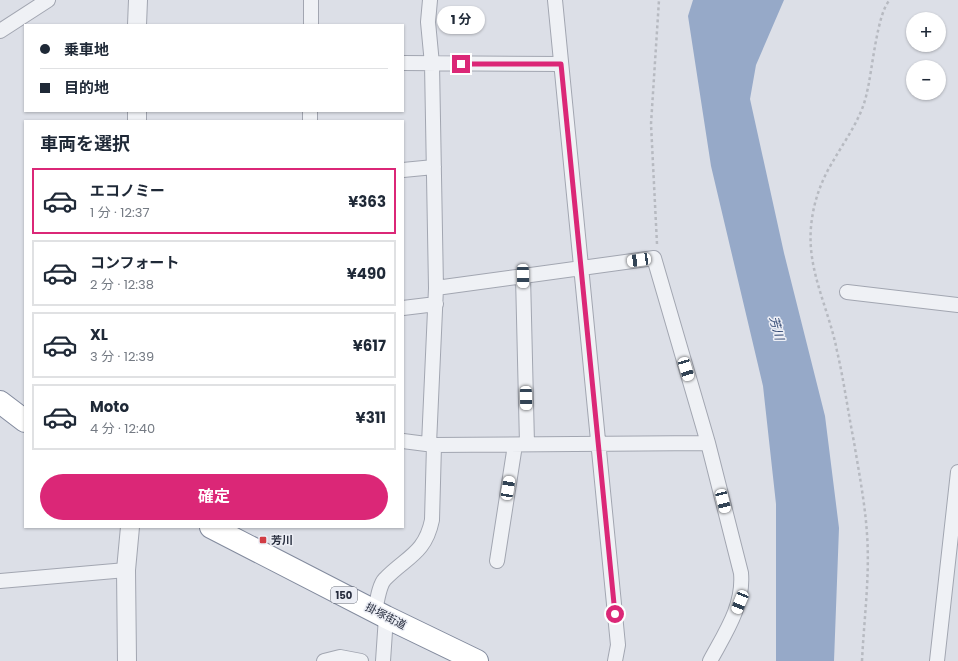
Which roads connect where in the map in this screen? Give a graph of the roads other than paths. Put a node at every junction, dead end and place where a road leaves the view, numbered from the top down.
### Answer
1 (48, 0) edge
2 (138, 0) edge
3 (311, 0) edge
4 (430, 0) edge
5 (555, 0) edge
6 (137, 24) edge
7 (311, 24) edge
8 (0, 31) edge
9 (404, 63) edge
10 (432, 64) junction
11 (561, 64) junction
12 (434, 167) junction
13 (404, 170) edge
14 (580, 268) junction
15 (523, 276) junction
16 (436, 288) junction
17 (847, 292) dead end
18 (436, 304) junction
19 (958, 305) edge
20 (404, 308) edge
21 (0, 402) edge
22 (24, 420) edge
23 (404, 441) edge
24 (708, 443) junction
25 (432, 444) junction
26 (597, 444) junction
27 (521, 445) junction
28 (958, 472) edge
29 (130, 528) edge
30 (213, 528) edge
31 (497, 561) dead end
32 (126, 570) junction
33 (0, 581) edge
34 (380, 614) junction
35 (127, 661) edge
36 (324, 661) edge
37 (361, 661) edge
38 (383, 661) edge
39 (477, 661) edge
40 (615, 661) edge
41 (710, 661) edge
42 (937, 661) edge

1 - 8 street
2 - 6 street
3 - 7 street
4 - 10 street
5 - 11 street
9 - 10 street
10 - 11 street
10 - 12 street
11 - 14 street
12 - 13 street
12 - 16 street
14 - 15 street
14 - 24 street
14 - 26 street
15 - 16 street
15 - 27 street
16 - 18 street
17 - 19 street
18 - 20 street
18 - 25 street
21 - 22 highway
23 - 25 street
24 - 26 street
24 - 41 street
25 - 27 street
25 - 34 street
26 - 27 street
26 - 40 street
27 - 31 street
28 - 42 street
29 - 32 street
30 - 34 highway, 掛塚街道 / 150
32 - 33 street
32 - 35 street
34 - 38 street
34 - 39 highway, 掛塚街道 / 150
36 - 37 street

